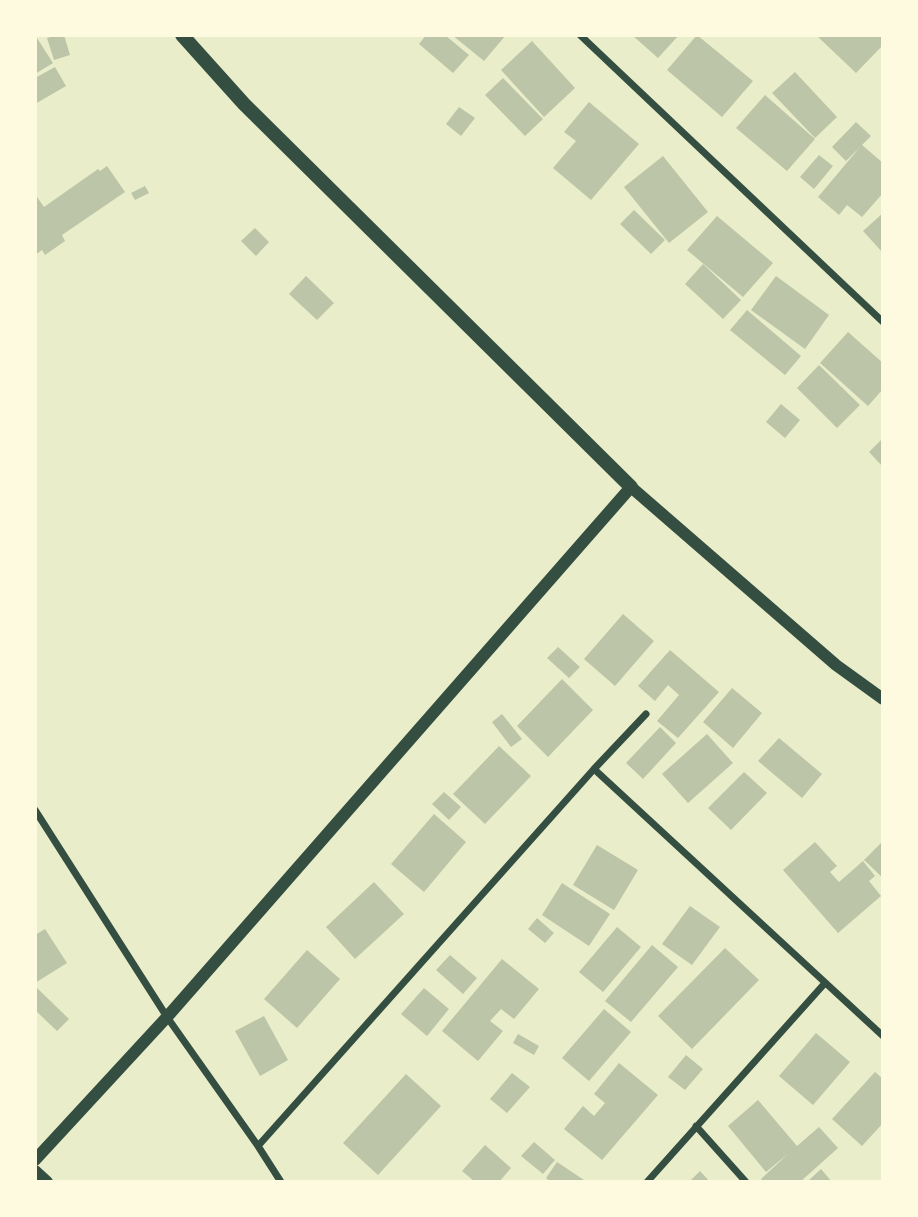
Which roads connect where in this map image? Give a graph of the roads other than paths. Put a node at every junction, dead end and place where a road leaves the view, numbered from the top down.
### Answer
1 (182, 35) edge
2 (580, 35) edge
3 (883, 323) edge
4 (631, 487) junction
5 (883, 699) edge
6 (646, 714) dead end
7 (594, 769) junction
8 (35, 810) edge
9 (825, 983) junction
10 (167, 1017) junction
11 (883, 1036) edge
12 (696, 1126) junction
13 (258, 1146) junction
14 (35, 1160) edge
15 (35, 1171) edge
16 (47, 1182) edge
17 (281, 1182) edge
18 (647, 1182) edge
19 (746, 1182) edge

1 - 4 main road
2 - 3 street
4 - 5 street
4 - 10 street
6 - 7 street
7 - 9 street
7 - 13 street
8 - 10 street
9 - 11 street
9 - 12 street
10 - 13 street
10 - 14 street
12 - 18 street
12 - 19 street
13 - 17 street
15 - 16 street

